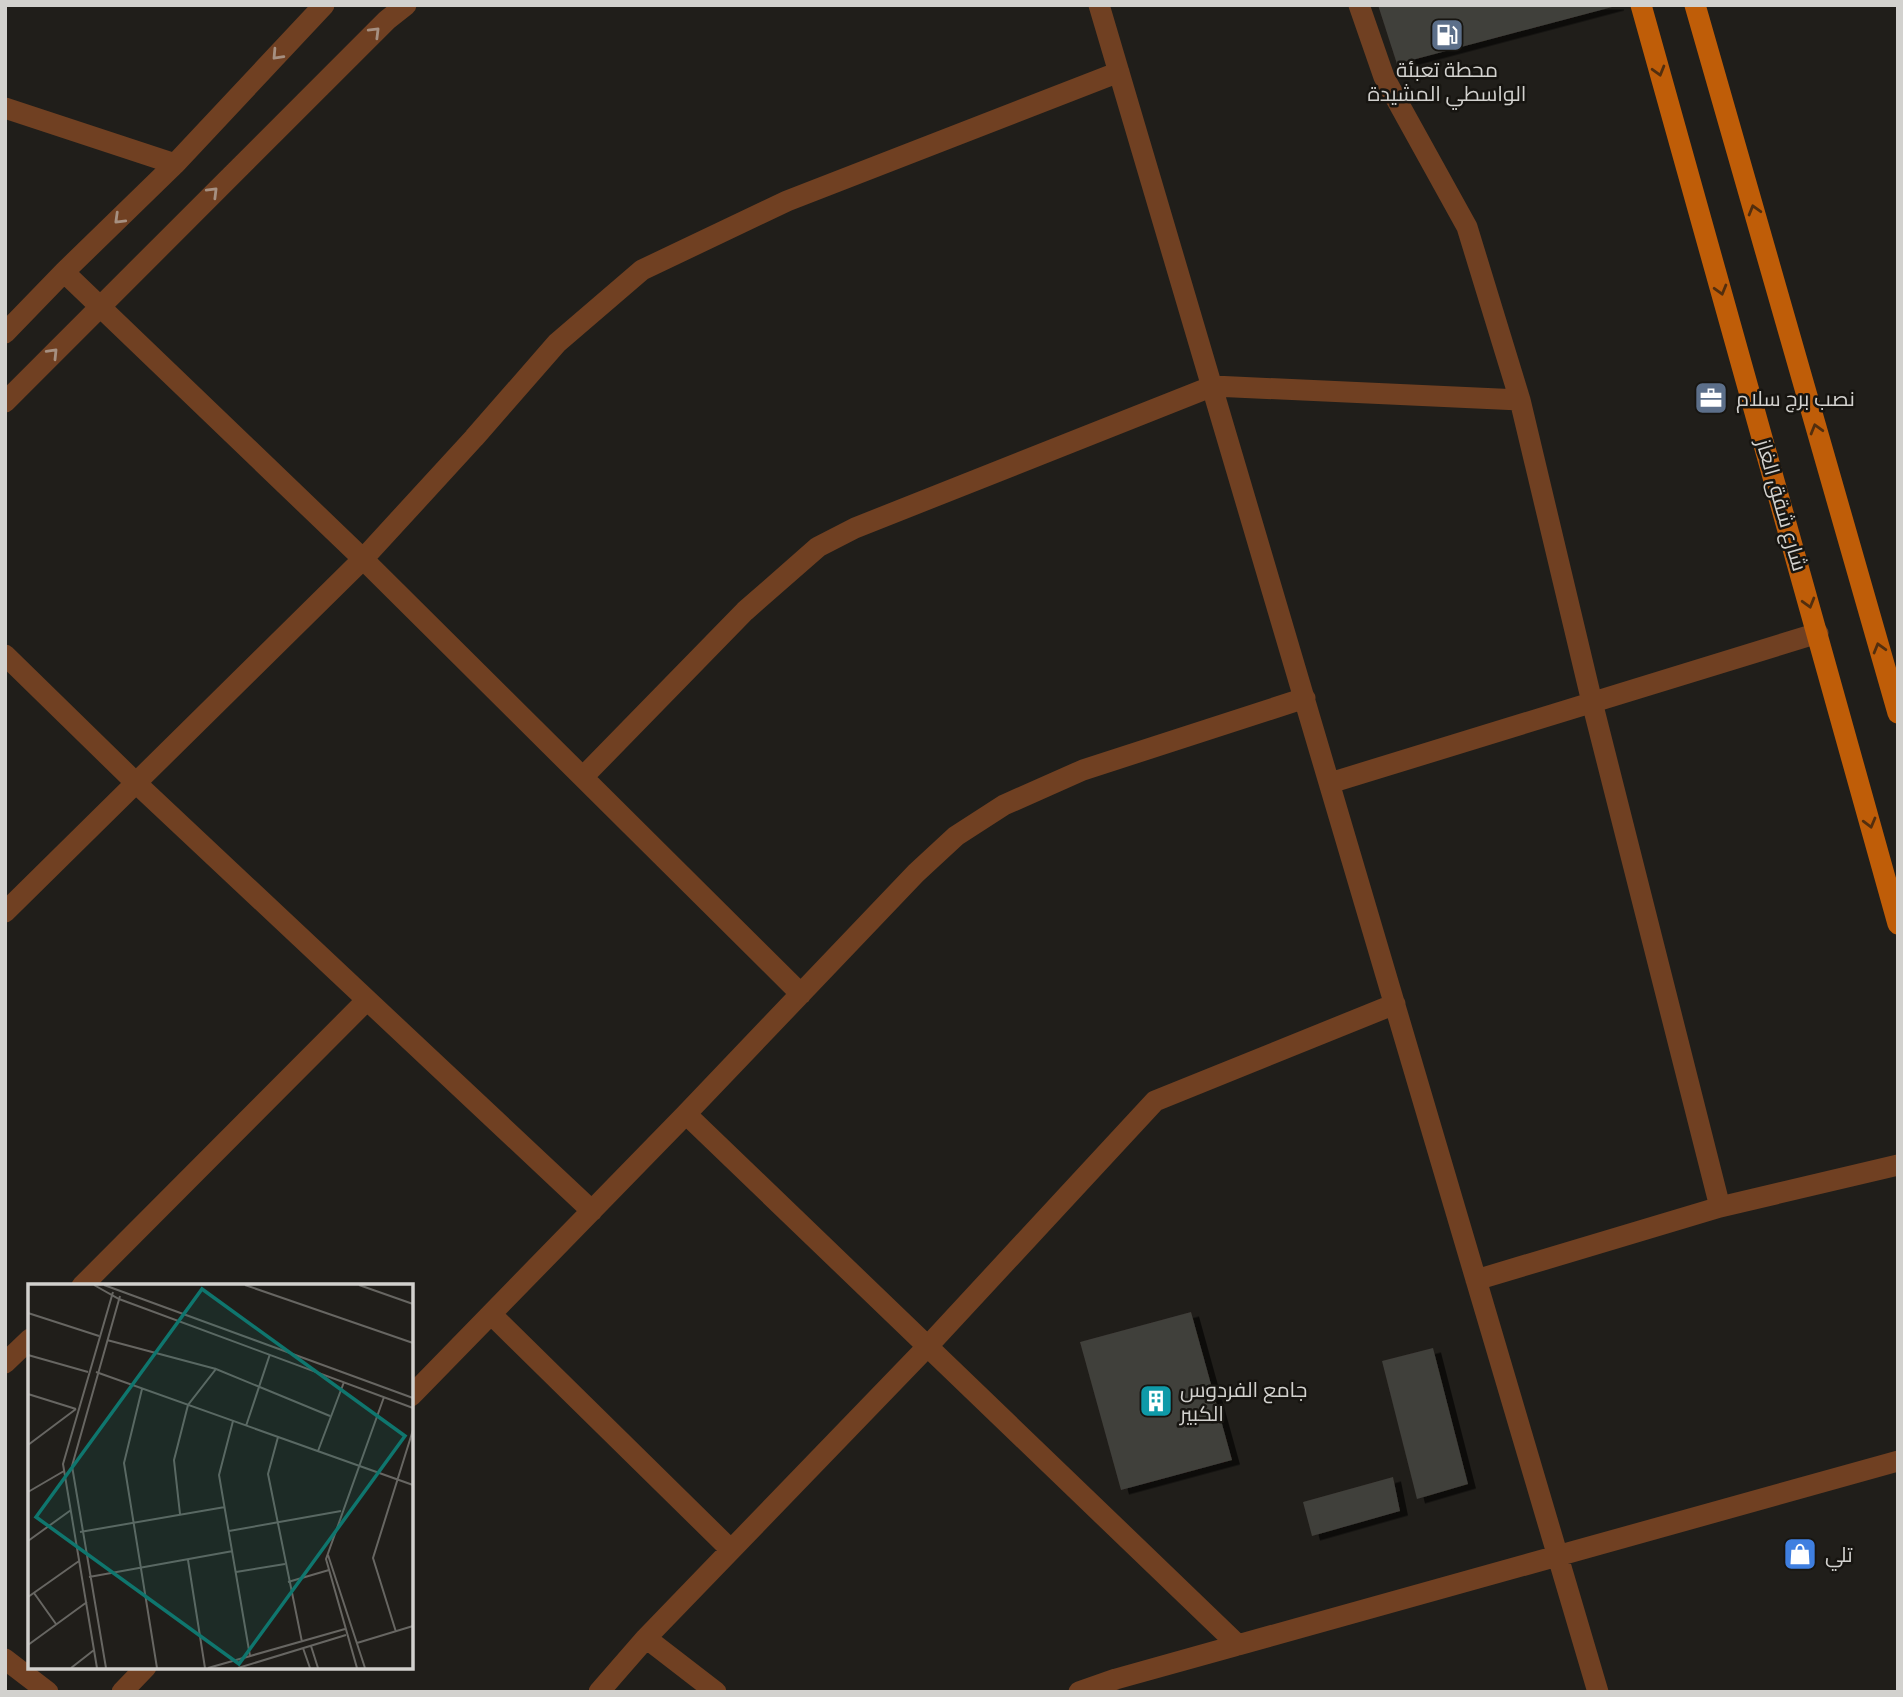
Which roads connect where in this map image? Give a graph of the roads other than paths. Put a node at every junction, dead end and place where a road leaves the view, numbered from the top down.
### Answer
1 (324, 5) edge
2 (406, 5) edge
3 (1099, 5) edge
4 (1360, 5) edge
5 (1641, 5) edge
6 (1695, 5) edge
7 (1119, 72) junction
8 (5, 108) edge
9 (175, 164) junction
10 (64, 272) junction
11 (99, 306) junction
12 (5, 333) edge
13 (1213, 386) junction
14 (1520, 400) junction
15 (5, 402) edge
16 (363, 559) junction
17 (1818, 633) junction
18 (5, 655) edge
19 (1305, 698) junction
20 (1592, 702) junction
21 (1898, 713) edge
22 (583, 777) junction
23 (135, 782) junction
24 (1330, 783) junction
25 (5, 912) edge
26 (1898, 924) edge
27 (801, 994) junction
28 (366, 1001) junction
29 (1395, 1004) junction
30 (686, 1114) junction
31 (1898, 1165) edge
32 (1720, 1207) junction
33 (592, 1211) junction
34 (1476, 1279) junction
35 (84, 1284) edge
36 (491, 1314) junction
37 (28, 1341) edge
38 (927, 1347) junction
39 (5, 1363) edge
40 (413, 1394) edge
41 (1898, 1461) edge
42 (731, 1550) junction
43 (1558, 1555) junction
44 (646, 1638) junction
45 (1238, 1645) junction
46 (5, 1659) edge
47 (144, 1669) edge
48 (48, 1692) edge
49 (122, 1692) edge
50 (599, 1692) edge
51 (716, 1692) edge
52 (1079, 1692) edge
53 (1598, 1692) edge

1 -> 9 street
11 -> 2 street
3 - 7 street
4 - 14 street
5 -> 17 main road, شارع شقق الغاز
21 -> 6 main road
7 - 13 street
7 - 16 street
8 - 9 street
9 -> 10 street
10 - 11 street
10 - 12 street
15 -> 11 street
11 - 16 street
13 - 14 street
13 - 19 street
13 - 22 street
14 - 20 street
16 - 22 street
16 - 23 street
17 - 20 street
17 -> 26 main road, شارع شقق الغاز
18 - 23 street
19 - 24 street
19 - 27 street
20 - 24 street
20 - 32 street
22 - 27 street
23 - 25 street
23 - 28 street
24 - 29 street
27 - 30 street
28 - 33 street
28 - 35 street
29 - 34 street
29 - 38 street
30 - 33 street
30 - 38 street
31 - 32 street
32 - 34 street
33 - 36 street
34 - 43 street
36 - 40 street
36 - 42 street
37 - 39 street
38 - 42 street
38 - 45 street
41 - 43 street
42 - 44 street
43 - 45 street
43 - 53 street
44 - 50 street
44 - 51 street
45 - 52 street
46 - 48 street
47 - 49 street

